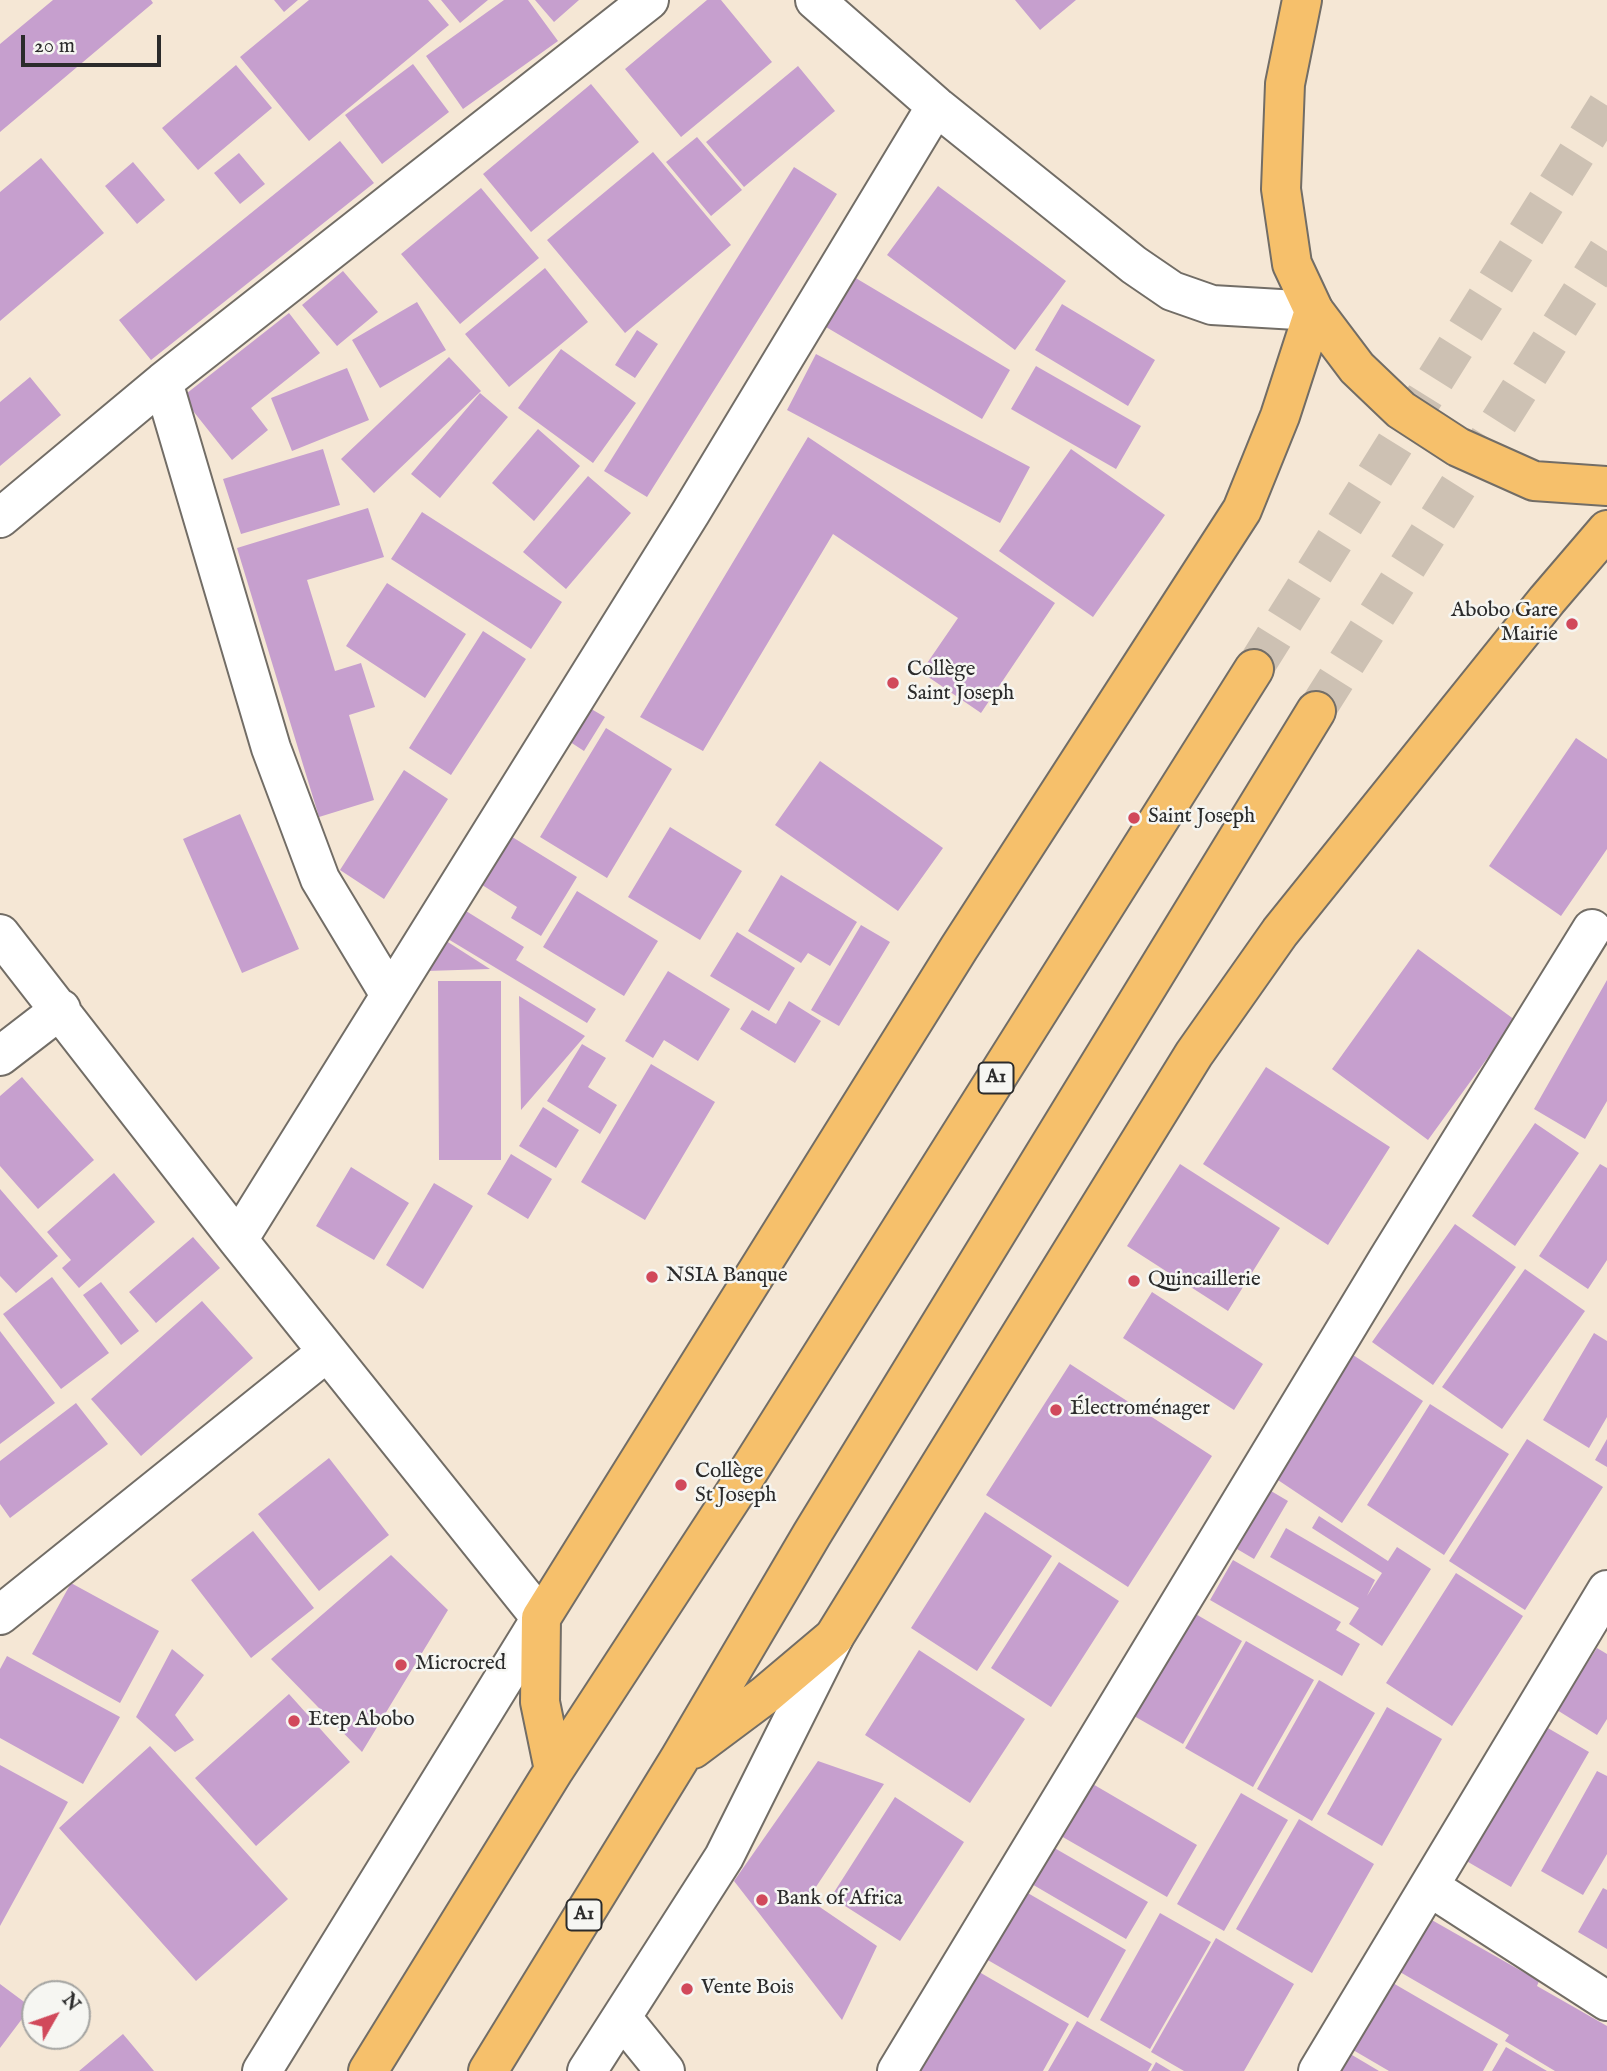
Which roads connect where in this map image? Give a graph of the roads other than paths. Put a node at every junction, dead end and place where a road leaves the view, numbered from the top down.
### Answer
1 (649, 0) edge
2 (815, 0) edge
3 (1303, 0) edge
4 (936, 106) junction
5 (1314, 312) junction
6 (163, 382) junction
7 (1607, 486) edge
8 (0, 518) edge
9 (1607, 530) edge
10 (1254, 669) tunnel mouth
11 (1317, 711) tunnel mouth
12 (1592, 929) dead end
13 (0, 934) edge
14 (390, 995) junction
15 (61, 1009) junction
16 (0, 1056) edge
17 (238, 1240) junction
18 (327, 1352) junction
19 (1607, 1590) edge
20 (0, 1615) edge
21 (541, 1618) junction
22 (834, 1637) junction
23 (680, 1758) junction
24 (554, 1770) junction
25 (1430, 1887) junction
26 (1607, 2001) edge
27 (622, 2018) junction
28 (262, 2071) edge
29 (368, 2071) edge
30 (488, 2071) edge
31 (587, 2071) edge
32 (665, 2071) edge
33 (897, 2071) edge
34 (1318, 2071) edge

1 - 6 street
2 - 4 street
3 - 5 main road
4 - 5 street
4 - 14 street
5 - 7 main road
5 - 21 main road
6 - 8 street
6 - 14 street
9 - 22 main road
10 - 24 main road, A1
11 - 23 main road, A1
12 - 33 street
13 - 15 street
14 - 17 street
15 - 16 street
15 - 17 street
17 - 18 street
18 - 20 street
18 - 21 street
19 - 25 street
21 - 24 main road
21 - 28 street
22 - 23 main road
22 - 27 street
23 - 30 main road, A1
24 - 29 main road, A1
25 - 26 street
25 - 34 street
27 - 31 street
27 - 32 street

